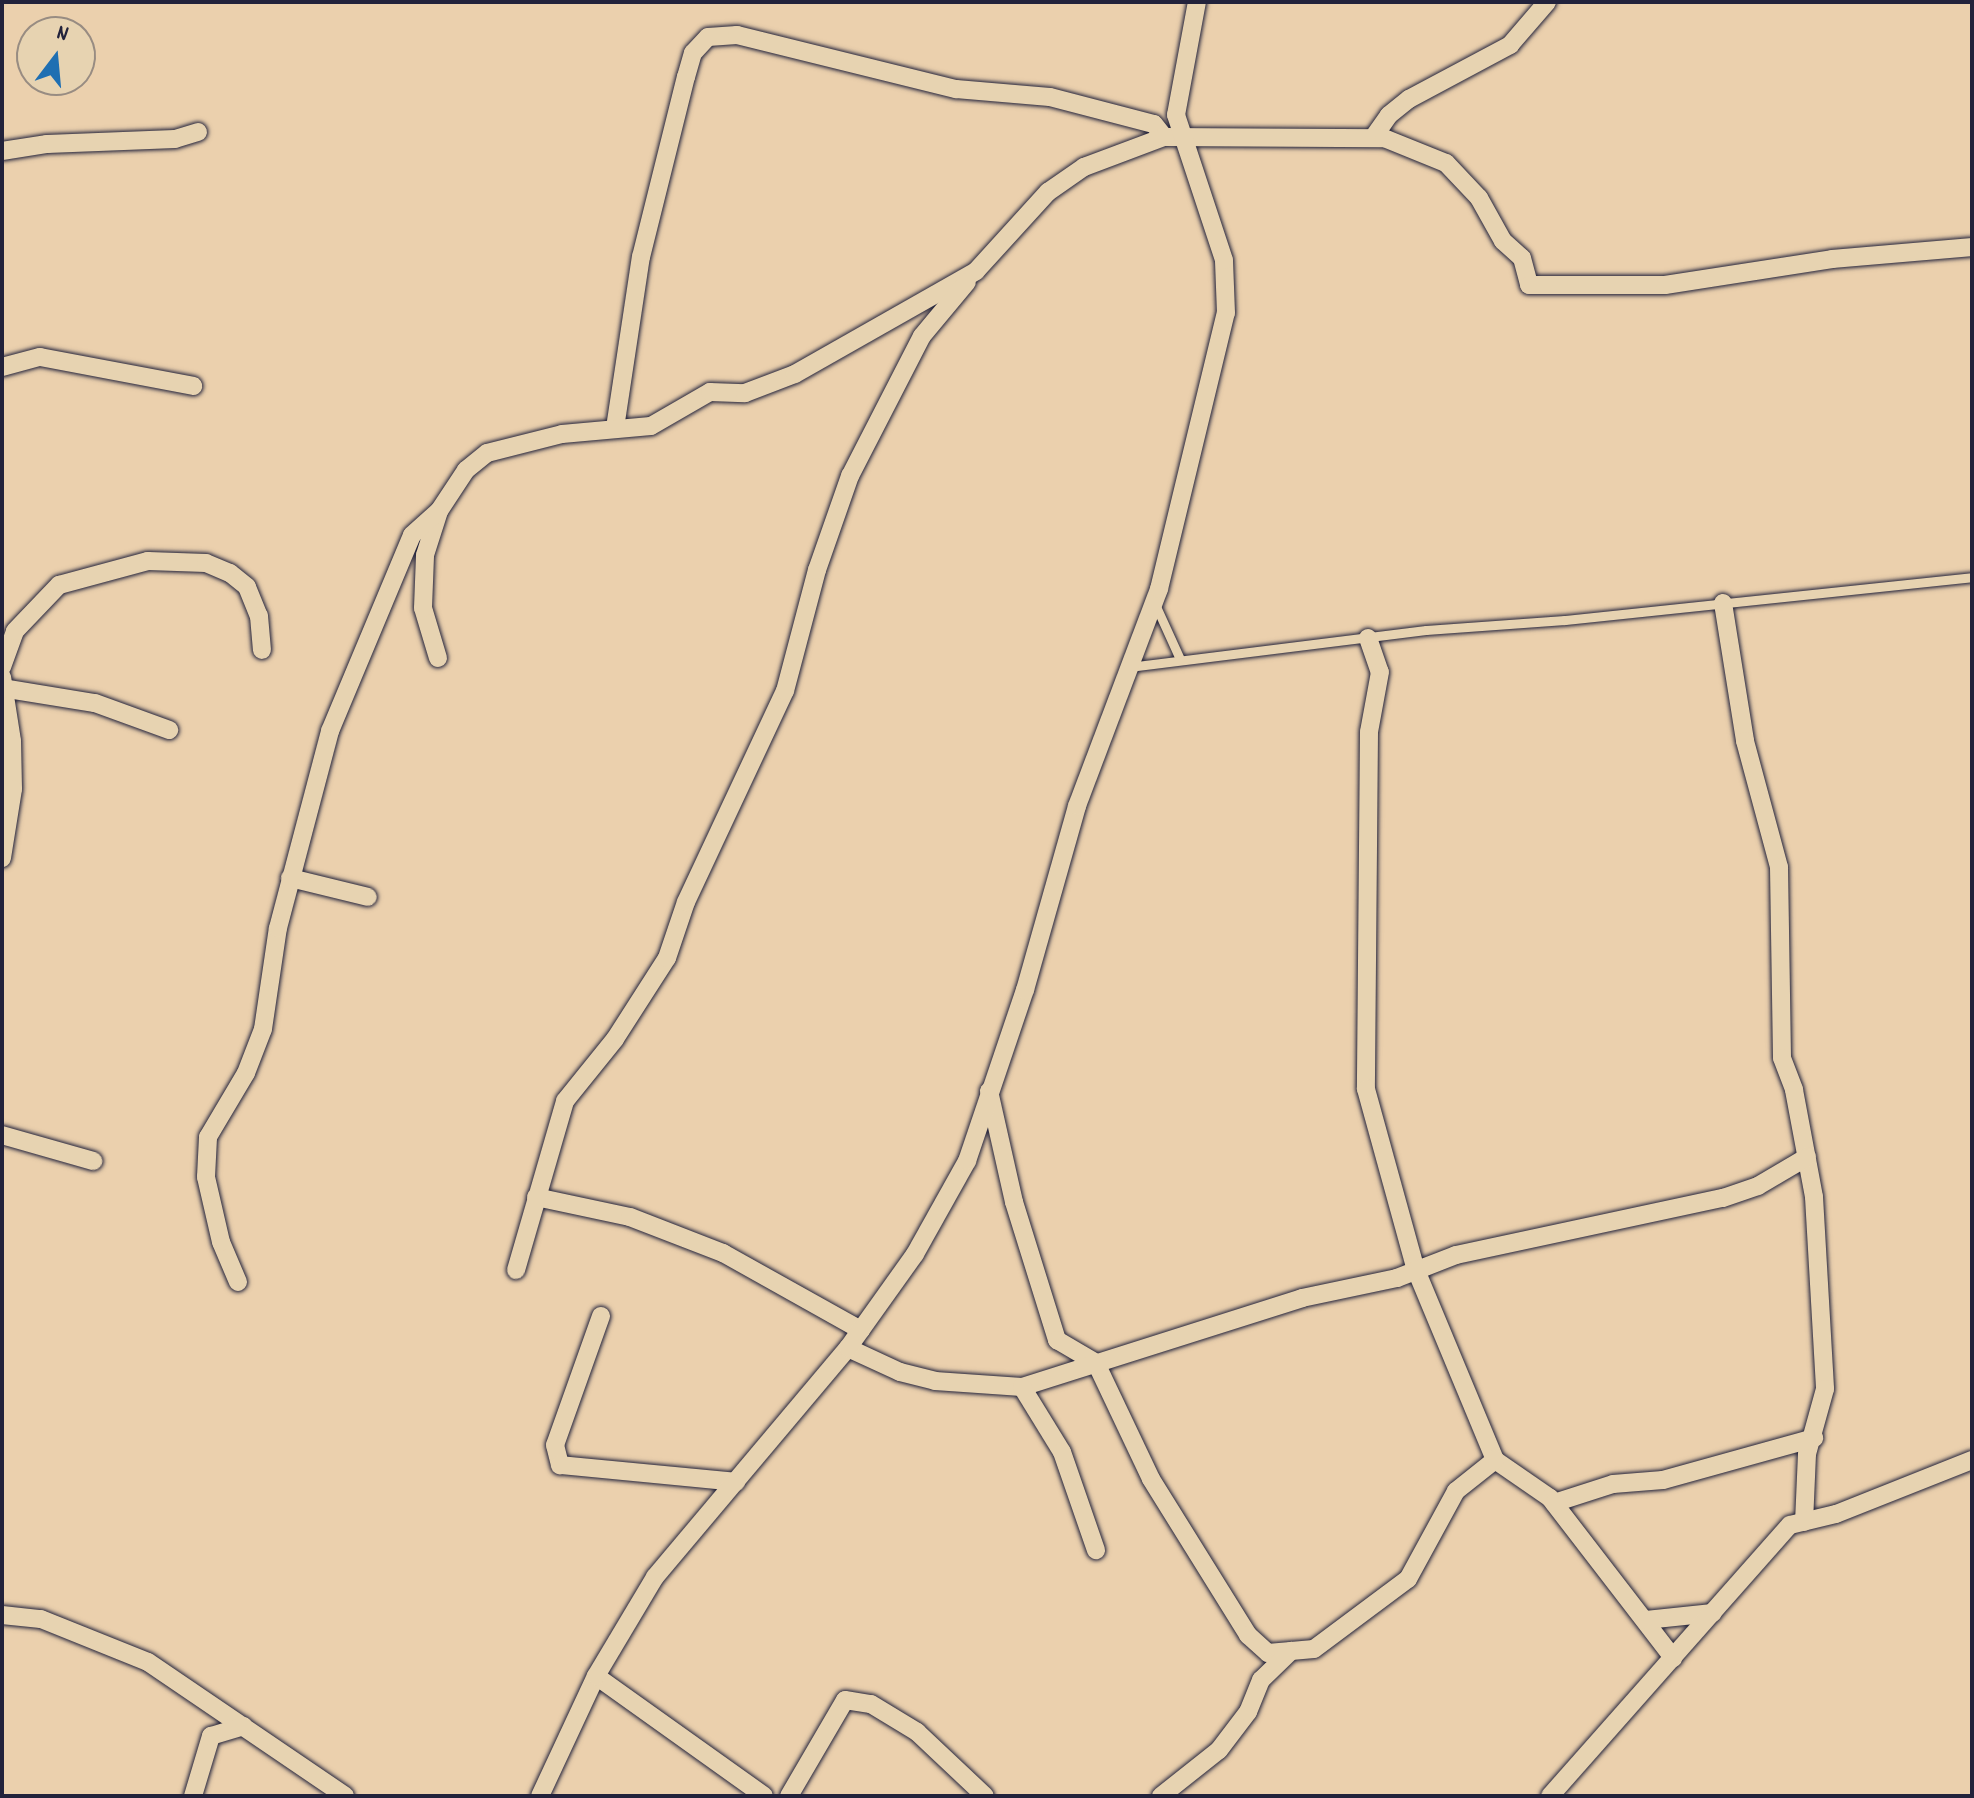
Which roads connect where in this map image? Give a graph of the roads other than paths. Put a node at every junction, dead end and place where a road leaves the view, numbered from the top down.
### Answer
1 (1197, 2) edge
2 (1547, 2) edge
3 (198, 132) dead end
4 (1173, 135) junction
5 (1375, 135) junction
6 (2, 151) edge
7 (1972, 247) edge
8 (976, 271) junction
9 (2, 367) edge
10 (193, 386) dead end
11 (615, 428) junction
12 (439, 511) junction
13 (1972, 577) edge
14 (1154, 602) junction
15 (1723, 603) junction
16 (1368, 638) junction
17 (262, 650) dead end
18 (438, 658) dead end
19 (1180, 659) junction
20 (2, 667) edge
21 (1129, 667) junction
22 (4, 684) edge
23 (169, 730) dead end
24 (2, 858) edge
25 (290, 878) junction
26 (368, 897) dead end
27 (989, 1091) junction
28 (2, 1135) edge
29 (1807, 1157) junction
30 (93, 1161) dead end
31 (536, 1197) junction
32 (516, 1270) dead end
33 (1416, 1270) junction
34 (238, 1282) dead end
35 (601, 1316) dead end
36 (861, 1330) junction
37 (848, 1348) junction
38 (1096, 1363) junction
39 (1022, 1387) junction
40 (1814, 1438) junction
41 (1495, 1460) junction
42 (1970, 1466) edge
43 (736, 1482) junction
44 (1554, 1503) junction
45 (1804, 1522) junction
46 (1096, 1550) dead end
47 (1713, 1613) junction
48 (2, 1615) edge
49 (1646, 1620) junction
50 (1291, 1651) junction
51 (1673, 1658) junction
52 (596, 1676) junction
53 (243, 1726) junction
54 (193, 1796) edge
55 (345, 1796) edge
56 (540, 1796) edge
57 (764, 1796) edge
58 (789, 1796) edge
59 (985, 1796) edge
60 (1161, 1796) edge
61 (1550, 1796) edge

1 - 4 street
2 - 5 street
3 - 6 street
4 - 5 street
4 - 8 street
4 - 11 street
4 - 14 street
5 - 7 street
8 - 11 street
8 - 31 street
9 - 10 street
11 - 12 street
12 - 18 street
12 - 25 street
13 - 15 lane
14 - 19 lane
14 - 21 street
15 - 16 lane
15 - 29 street
16 - 19 lane
16 - 33 street
17 - 20 street
19 - 21 lane
21 - 27 street
22 - 23 street
22 - 24 street
25 - 26 street
25 - 34 street
27 - 36 street
27 - 38 street
28 - 30 street
29 - 33 street
29 - 40 street
31 - 32 street
31 - 36 street
33 - 38 street
33 - 41 street
35 - 43 street
36 - 37 street
37 - 39 street
37 - 43 street
38 - 39 street
38 - 50 street
39 - 46 street
40 - 44 street
40 - 45 street
41 - 44 street
41 - 50 street
42 - 45 street
43 - 52 street
44 - 49 street
45 - 47 street
47 - 49 street
47 - 51 street
48 - 53 street
49 - 51 street
50 - 60 street
51 - 61 street
52 - 56 street
52 - 57 street
53 - 54 street
53 - 55 street
58 - 59 street

